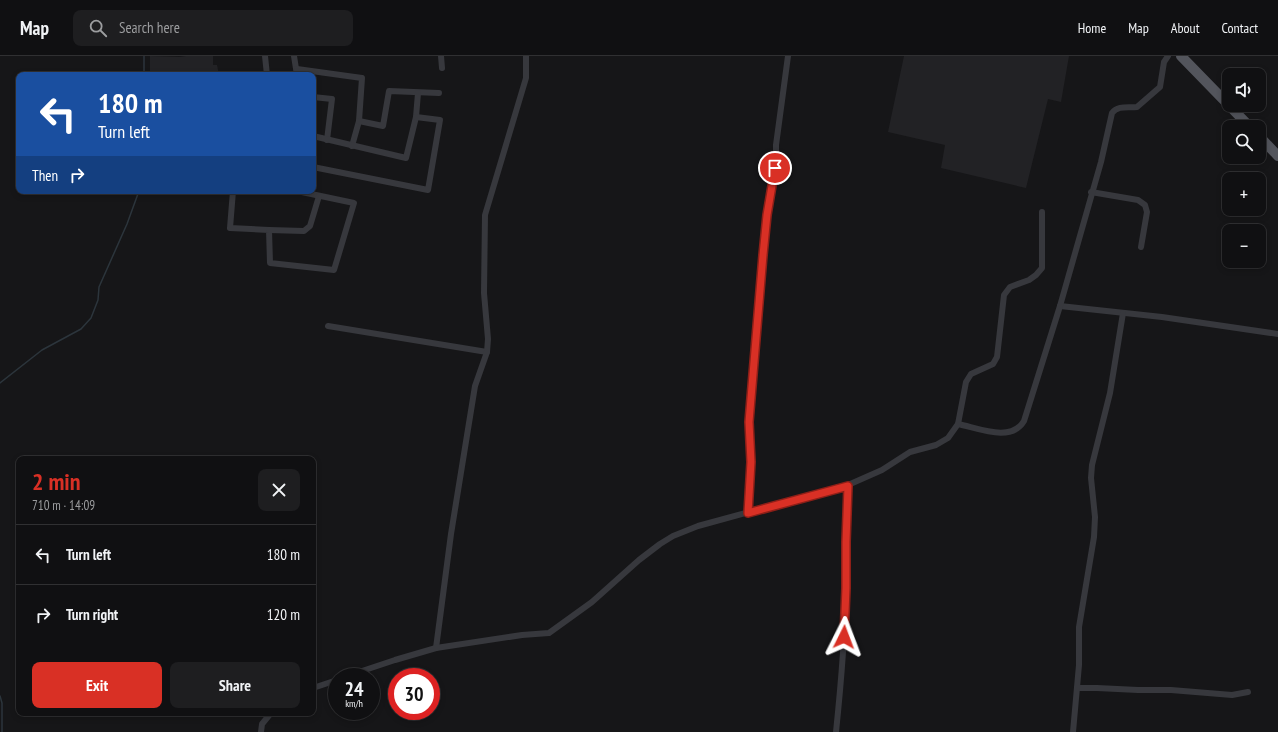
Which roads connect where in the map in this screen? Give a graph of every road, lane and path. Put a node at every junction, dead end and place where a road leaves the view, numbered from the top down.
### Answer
1 (265, 56) edge
2 (294, 56) edge
3 (441, 56) edge
4 (526, 56) edge
5 (788, 56) edge
6 (1168, 56) edge
7 (1181, 56) edge
8 (442, 68) dead end
9 (267, 72) edge
10 (297, 72) edge
11 (316, 74) edge
12 (418, 93) junction
13 (439, 93) dead end
14 (316, 97) edge
15 (416, 117) junction
16 (1243, 120) edge
17 (359, 121) junction
18 (316, 137) edge
19 (327, 140) junction
20 (1266, 143) edge
21 (352, 146) junction
22 (1278, 156) edge
23 (316, 168) edge
24 (1091, 192) junction
25 (232, 194) edge
26 (310, 194) edge
27 (319, 196) junction
28 (1042, 212) dead end
29 (269, 230) junction
30 (1141, 247) dead end
31 (1060, 306) junction
32 (1122, 313) junction
33 (328, 326) dead end
34 (1278, 334) edge
35 (487, 352) junction
36 (958, 424) junction
37 (848, 486) junction
38 (748, 513) junction
39 (436, 648) junction
40 (371, 668) edge
41 (328, 683) edge
42 (316, 687) edge
43 (1077, 688) junction
44 (1248, 692) dead end
45 (269, 716) edge
46 (261, 732) edge
47 (836, 732) edge
48 (1073, 732) edge

1 - 9 street
2 - 10 street
3 - 8 street
4 - 35 street
5 - 38 street
6 - 24 street
7 - 16 main road
11 - 17 street
12 - 13 street
12 - 15 street
12 - 17 street
14 - 19 street
15 - 21 street
15 - 23 street
17 - 21 street
18 - 19 street
19 - 21 street
20 - 22 main road
24 - 30 street
24 - 31 street
25 - 29 street
26 - 27 street
27 - 29 street
27 - 29 street
28 - 36 street
31 - 32 street
31 - 36 street
32 - 34 street
32 - 43 street
33 - 35 street
35 - 39 street
36 - 37 street
37 - 38 street
37 - 47 street
38 - 39 street
39 - 40 street
41 - 42 street
43 - 44 street
43 - 48 street
45 - 46 street

